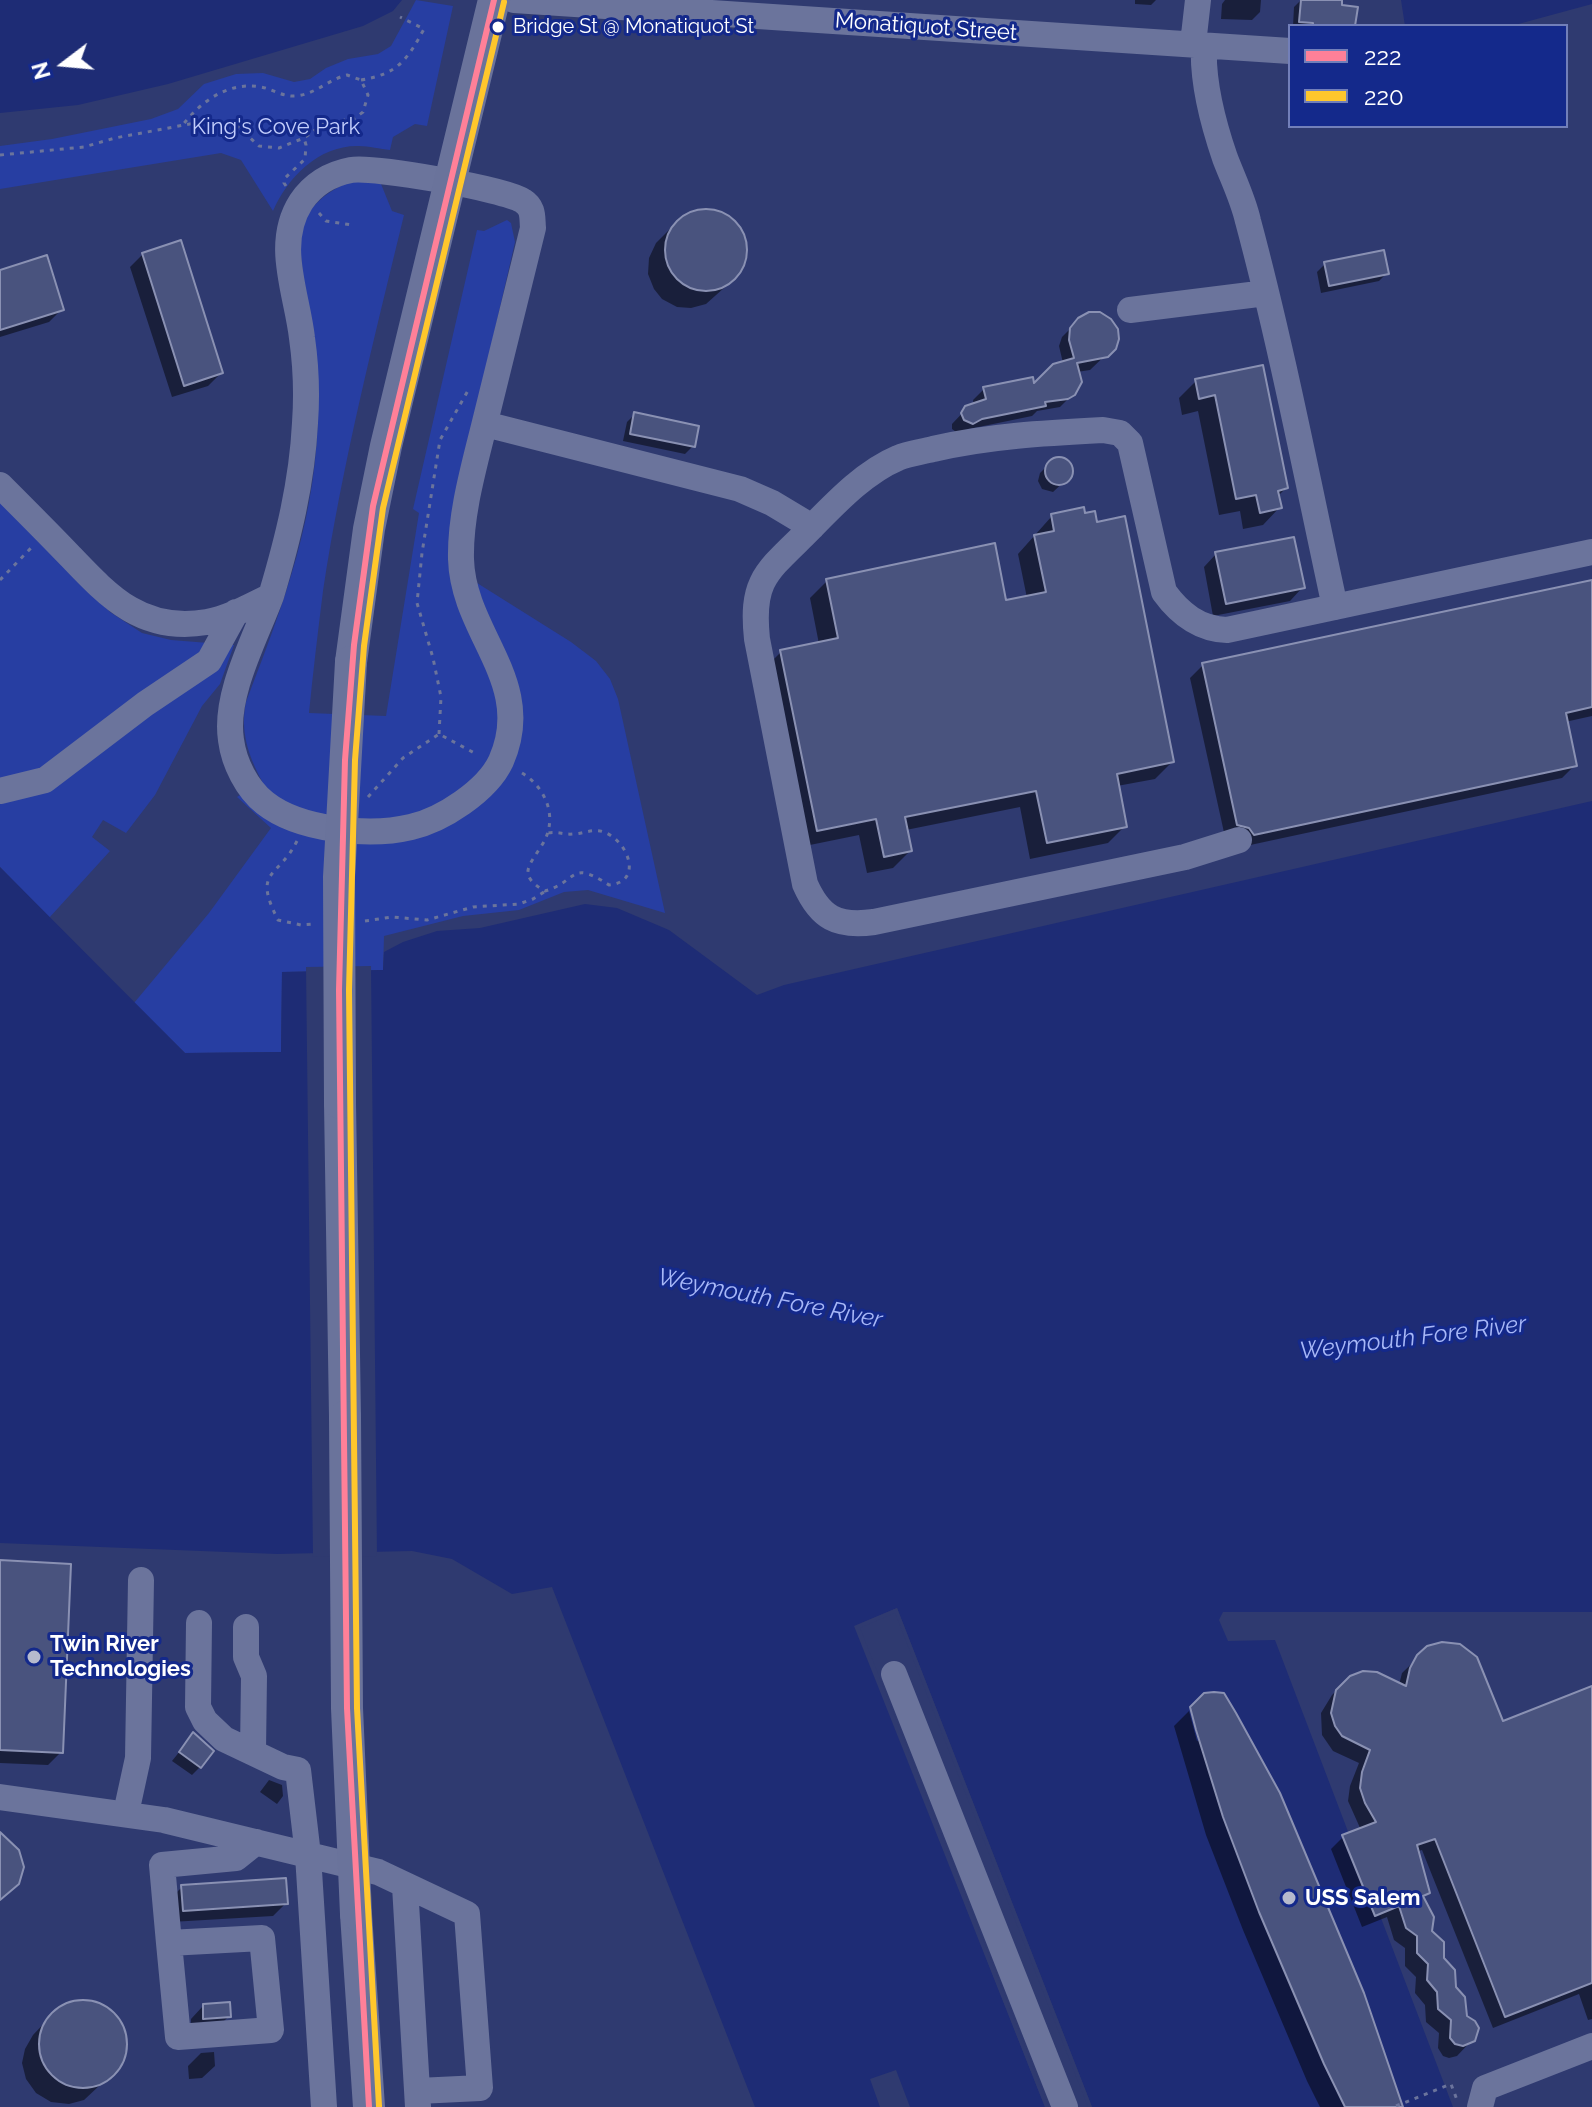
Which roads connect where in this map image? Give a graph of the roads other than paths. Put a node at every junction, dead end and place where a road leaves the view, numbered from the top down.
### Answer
1 (494, 0) edge
2 (514, 0) edge
3 (1198, 0) edge
4 (546, 1) edge
5 (822, 10) edge
6 (1198, 44) junction
7 (1288, 51) edge
8 (451, 182) junction
9 (1266, 293) junction
10 (1130, 310) dead end
11 (485, 424) junction
12 (0, 485) edge
13 (812, 527) junction
14 (1592, 552) edge
15 (271, 596) junction
16 (1335, 607) junction
17 (236, 612) junction
18 (0, 791) edge
19 (1239, 840) dead end
20 (141, 1580) dead end
21 (199, 1623) dead end
22 (246, 1627) dead end
23 (894, 1674) dead end
24 (253, 1751) junction
25 (0, 1797) edge
26 (126, 1813) junction
27 (256, 1842) junction
28 (308, 1855) junction
29 (405, 1886) junction
30 (169, 1943) junction
31 (1592, 2046) edge
32 (418, 2099) edge
33 (324, 2107) edge
34 (369, 2107) edge
35 (1065, 2107) edge
36 (1480, 2107) edge

1 - 8 main road
2 - 4 street, Monatiquot Street
3 - 6 street
4 - 5 street, Monatiquot Street
5 - 6 street, Monatiquot Street
6 - 7 street, Monatiquot Street
6 - 9 street
8 - 11 street
8 - 15 street
8 - 34 main road, bridge
9 - 10 street
9 - 16 street
11 - 13 street
11 - 15 street
12 - 17 street
13 - 16 street
13 - 19 street
14 - 16 street
15 - 17 street
17 - 18 street
20 - 26 street
21 - 24 street
22 - 24 street
23 - 35 street
24 - 28 street
25 - 26 street
26 - 27 street
27 - 28 street
27 - 30 street
28 - 29 street
28 - 33 street
29 - 32 street
29 - 32 street
30 - 30 street
31 - 36 street

